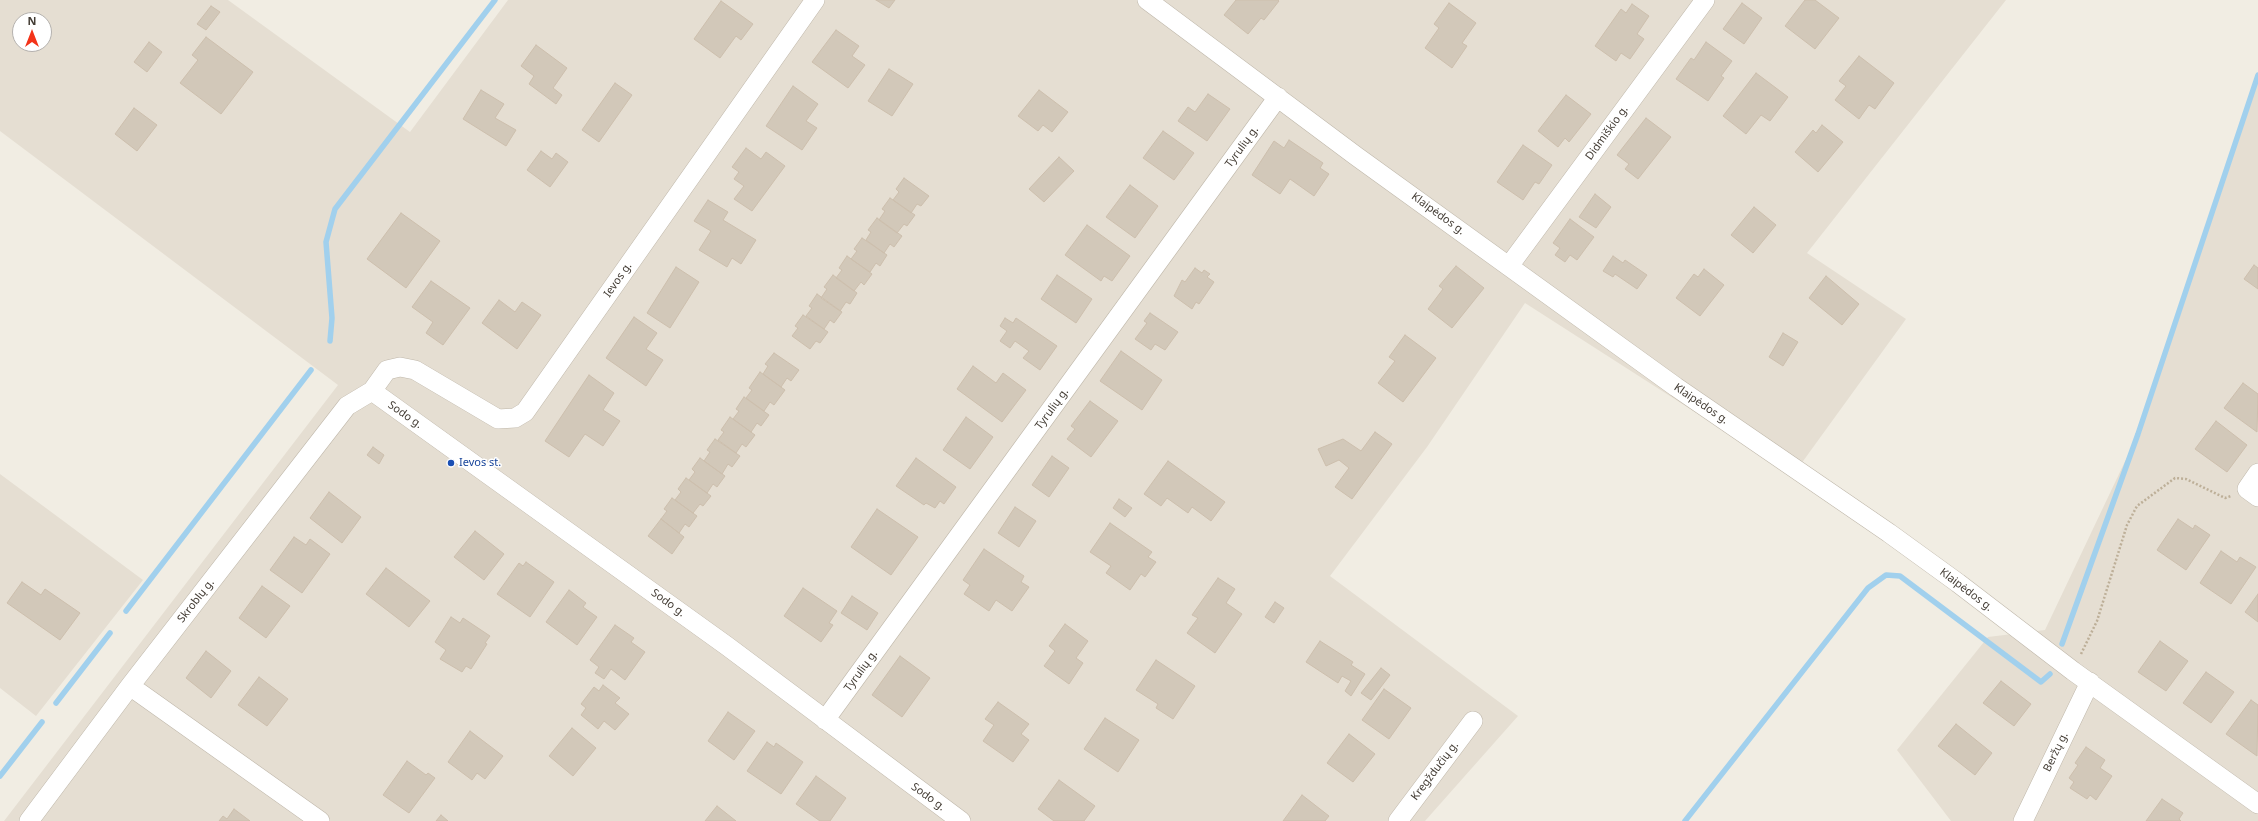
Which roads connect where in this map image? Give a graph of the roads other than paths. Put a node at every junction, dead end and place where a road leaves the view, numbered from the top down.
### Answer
1 (815, 0) edge
2 (1147, 0) edge
3 (1705, 0) edge
4 (1278, 97) junction
5 (1509, 266) junction
6 (372, 391) junction
7 (2258, 473) edge
8 (2252, 493) edge
9 (2090, 682) junction
10 (130, 686) junction
11 (825, 720) junction
12 (1473, 720) dead end
13 (2258, 804) edge
14 (29, 821) edge
15 (320, 821) edge
16 (961, 821) edge
17 (1398, 821) edge
18 (2023, 821) edge

1 - 6 street, Ievos g.
2 - 4 street, Klaipėdos g.
3 - 5 street, Didmiškio g.
4 - 5 street, Klaipėdos g.
4 - 11 street, Tyrulių g.
5 - 9 street, Klaipėdos g.
6 - 10 street, Skroblų g.
6 - 11 street, Sodo g.
7 - 8 street
9 - 13 street, Klaipėdos g.
9 - 18 street, Beržų g.
10 - 14 street, Skroblų g.
10 - 15 street
11 - 16 street, Sodo g.
12 - 17 street, Kregždučių g.

